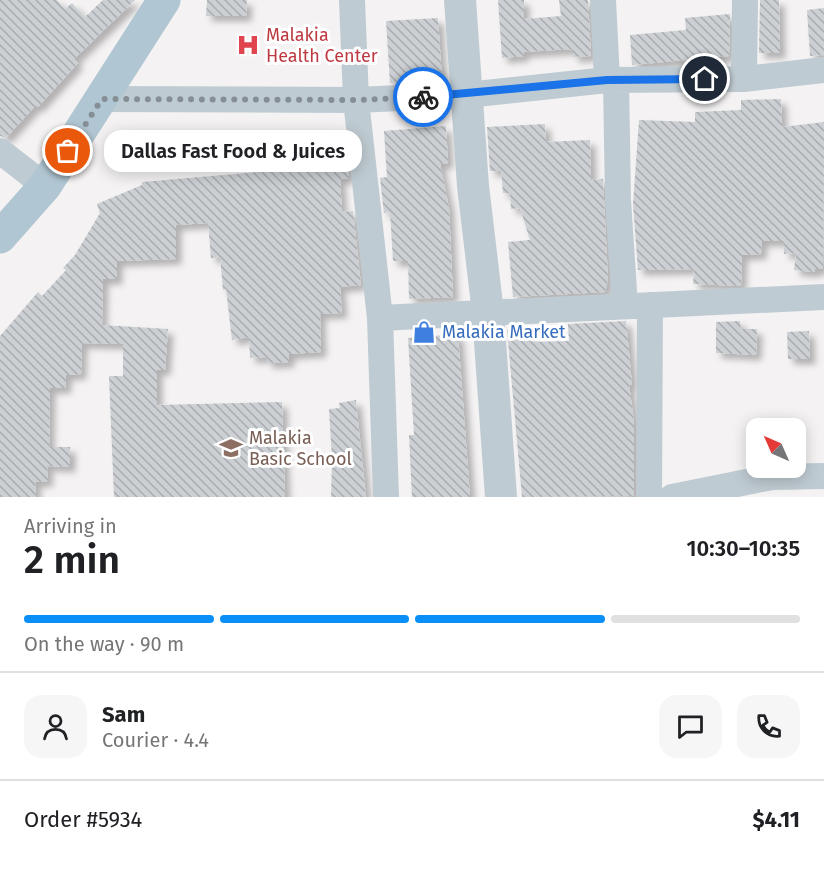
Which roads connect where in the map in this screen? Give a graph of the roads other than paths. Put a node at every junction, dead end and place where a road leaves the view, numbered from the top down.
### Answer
1 (164, 0) edge
2 (352, 0) edge
3 (460, 0) edge
4 (603, 0) edge
5 (745, 0) edge
6 (824, 70) edge
7 (744, 79) junction
8 (611, 80) junction
9 (467, 95) junction
10 (102, 99) junction
11 (356, 100) junction
12 (0, 151) edge
13 (45, 186) junction
14 (0, 237) edge
15 (824, 297) edge
16 (650, 305) junction
17 (625, 306) junction
18 (488, 313) junction
19 (380, 318) junction
20 (824, 476) edge
21 (773, 487) edge
22 (386, 497) edge
23 (501, 497) edge
24 (649, 497) edge
25 (672, 497) edge

1 - 10 main road
2 - 11 street
3 - 9 street
4 - 8 street
5 - 7 street
6 - 7 street
7 - 8 street
8 - 9 street
8 - 17 street
9 - 11 street
9 - 18 street
10 - 11 street
10 - 13 main road
11 - 19 street
12 - 13 street
13 - 14 main road
15 - 16 street
16 - 17 street
16 - 24 street
17 - 18 street
18 - 19 street
18 - 23 street
19 - 22 street
20 - 21 street
21 - 25 street

